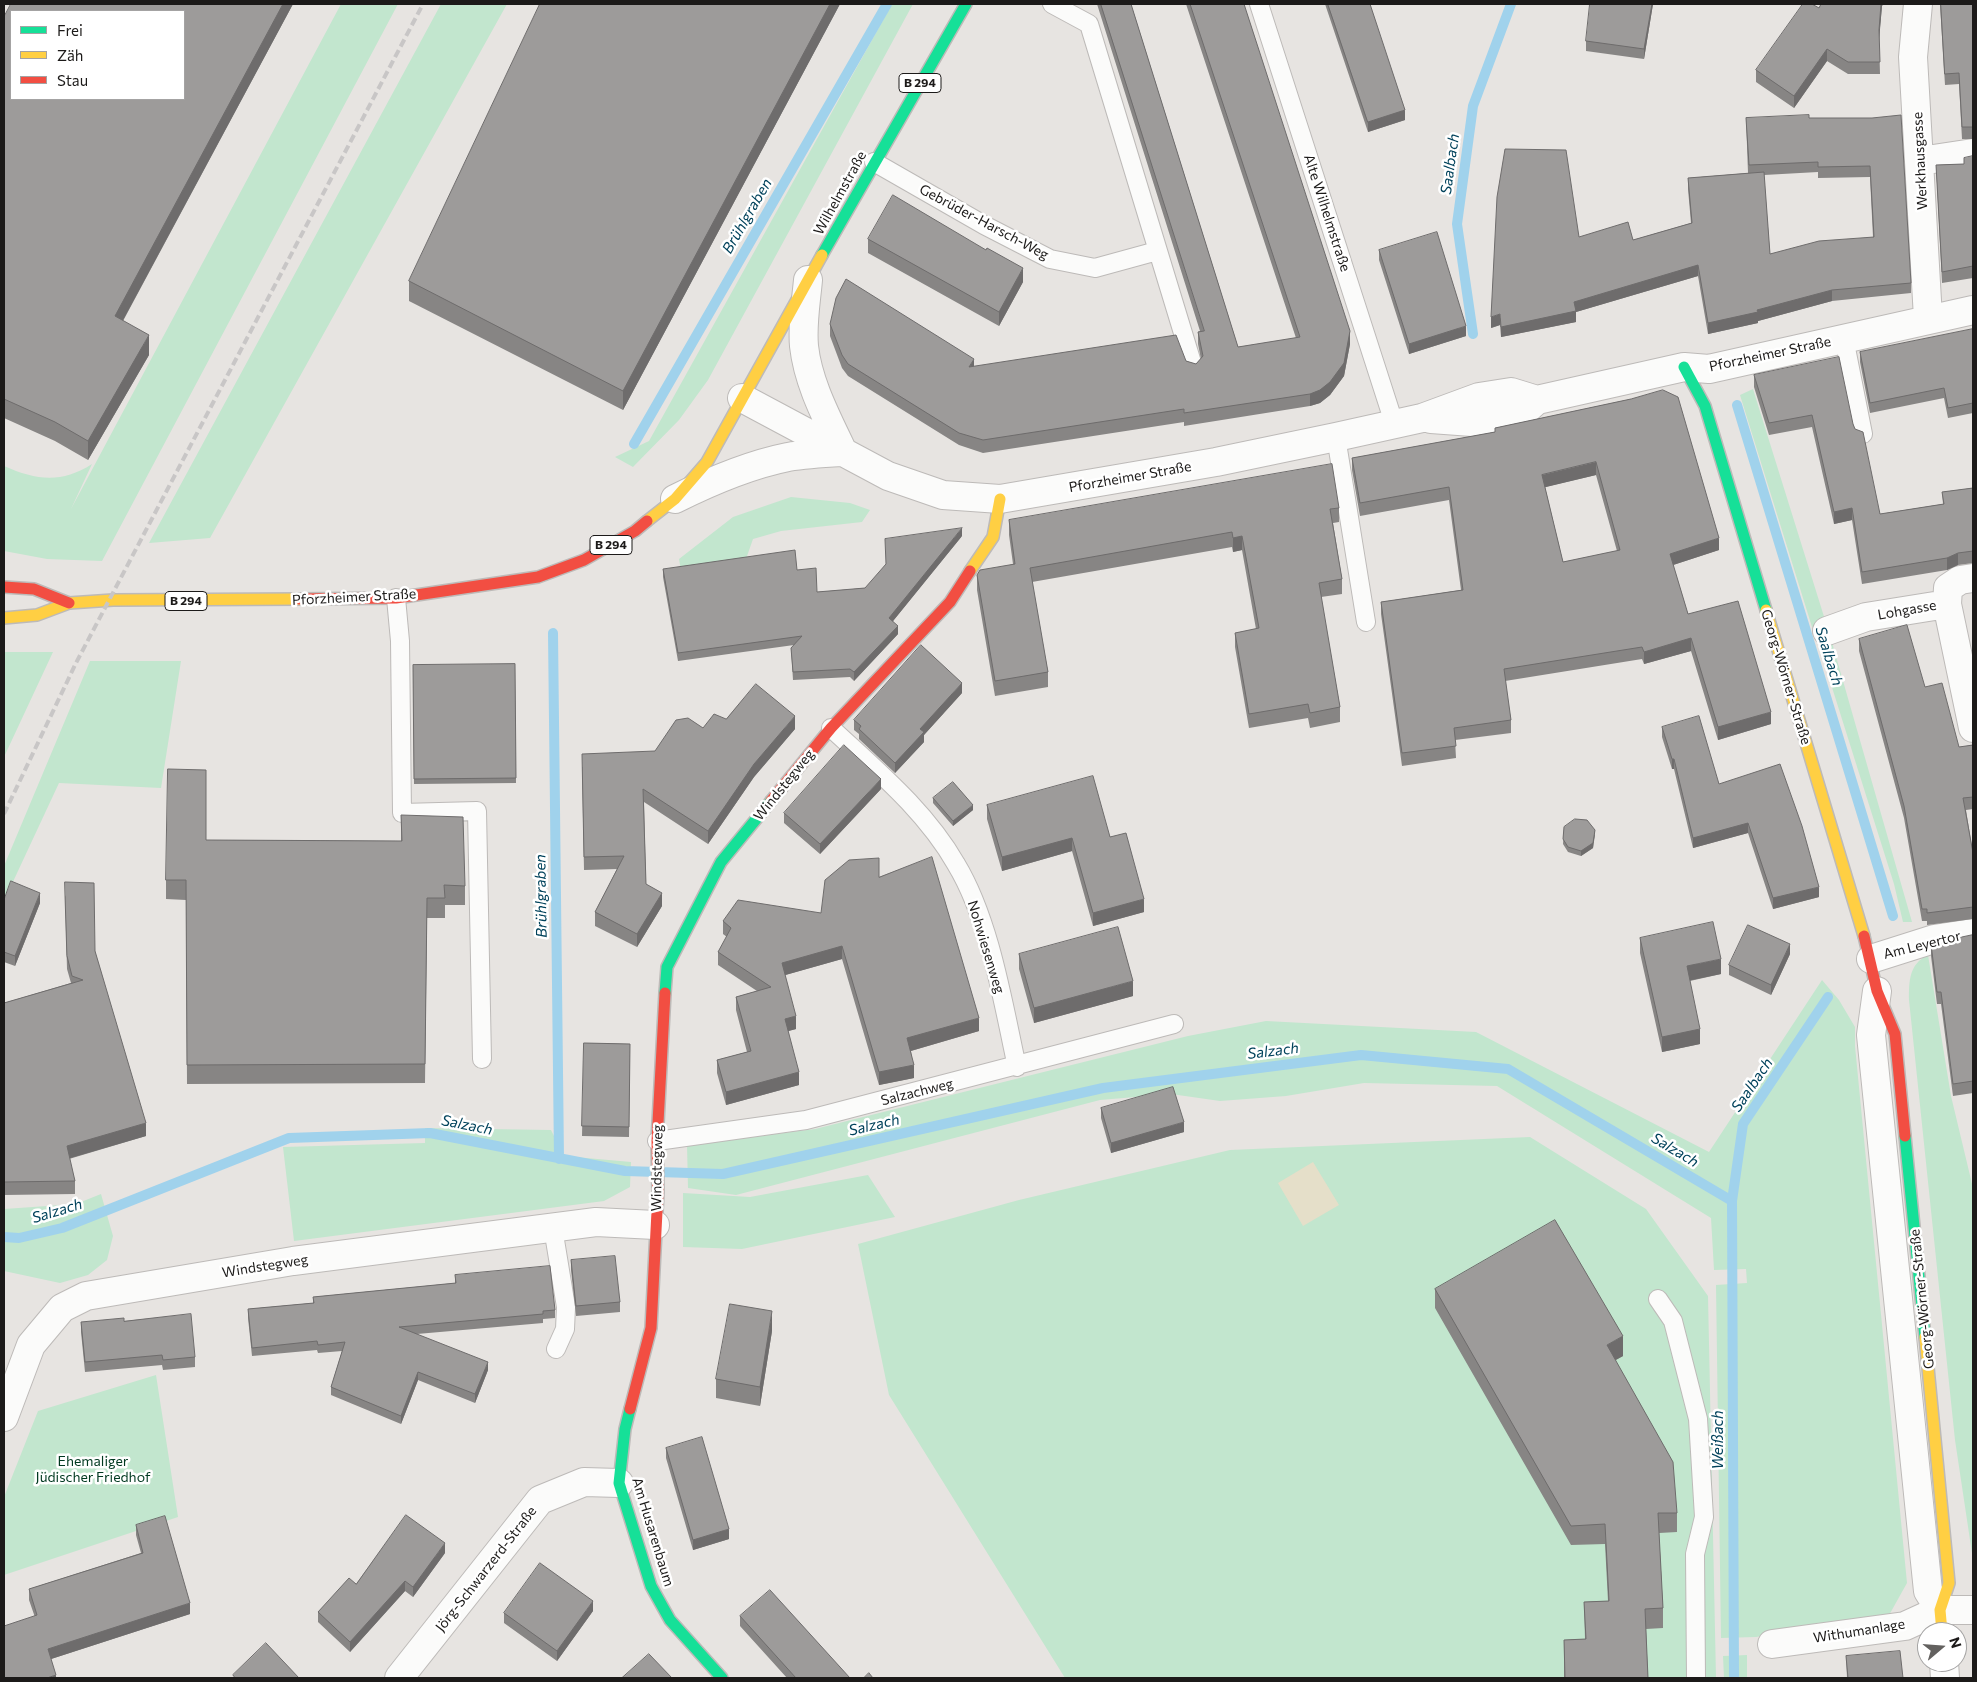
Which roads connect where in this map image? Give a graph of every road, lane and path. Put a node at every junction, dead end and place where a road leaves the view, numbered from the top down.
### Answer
1 (966, 4) edge
2 (1052, 4) edge
3 (1259, 4) edge
4 (1918, 4) edge
5 (1973, 153) edge
6 (1920, 161) junction
7 (874, 162) junction
8 (1157, 251) junction
9 (808, 280) junction
10 (1973, 310) edge
11 (1928, 318) junction
12 (1844, 338) junction
13 (1193, 366) edge
14 (1684, 367) junction
15 (742, 398) junction
16 (1394, 423) junction
17 (1863, 434) edge
18 (1336, 437) junction
19 (842, 452) junction
20 (675, 499) junction
21 (1000, 499) junction
22 (1973, 578) edge
23 (4, 587) edge
24 (396, 598) junction
25 (70, 602) junction
26 (1947, 604) junction
27 (4, 618) edge
28 (1366, 622) dead end
29 (1826, 631) dead end
30 (831, 728) junction
31 (1973, 728) edge
32 (1973, 933) edge
33 (1871, 959) junction
34 (1877, 991) joint
35 (1174, 1024) dead end
36 (482, 1059) dead end
37 (1017, 1067) junction
38 (657, 1146) junction
39 (655, 1225) junction
40 (553, 1228) junction
41 (1658, 1299) dead end
42 (556, 1349) dead end
43 (4, 1417) edge
44 (619, 1483) junction
45 (1973, 1610) edge
46 (1941, 1621) edge
47 (1772, 1644) dead end
48 (399, 1678) edge
49 (722, 1678) edge
50 (1696, 1678) edge

1 - 7 street, Wilhelmstraße / B 294
2 - 8 lane
3 - 16 lane, Alte Wilhelmstraße
4 - 6 street, Werkhausgasse
5 - 6 street
6 - 11 street, Werkhausgasse
7 - 8 lane, Gebrüder-Harsch-Weg
7 - 9 street, Wilhelmstraße / B 294
8 - 13 lane
9 - 15 street, Wilhelmstraße / B 294
9 - 19 street
10 - 11 street, Pforzheimer Straße
11 - 12 street, Pforzheimer Straße
12 - 14 street, Pforzheimer Straße
12 - 17 lane
14 - 16 street, Pforzheimer Straße
14 - 33 street, Georg-Wörner-Straße
15 - 19 street, Pforzheimer Straße
15 - 20 street, Pforzheimer Straße / B 294
16 - 18 street, Pforzheimer Straße
18 - 21 street, Pforzheimer Straße
18 - 28 lane
19 - 20 street, Pforzheimer Straße
19 - 21 street, Pforzheimer Straße
20 - 24 street, Pforzheimer Straße / B 294
21 - 30 street, Windstegweg
22 - 26 street, Lohgasse
23 - 25 street, Pforzheimer Straße / B 294
24 - 25 street, Pforzheimer Straße / B 294
24 - 36 lane
25 - 27 street, Pforzheimer Straße / B 294
26 - 29 street, Lohgasse
26 - 31 street
30 - 37 lane, Nohwiesenweg
30 - 38 street, Windstegweg
32 - 33 street, Am Leyertor
33 - 34 street, Georg-Wörner-Straße
34 - 46 street, Georg-Wörner-Straße
35 - 37 lane, Salzachweg
37 - 38 lane, Salzachweg
38 - 39 street, Windstegweg
39 - 40 street, Windstegweg
39 - 44 street, Am Husarenbaum
40 - 42 lane
40 - 43 street, Windstegweg
41 - 50 lane
44 - 48 street, Jörg-Schwarzerd-Straße
44 - 49 street, Am Husarenbaum
45 - 46 street, Withumanlage
46 - 47 street, Withumanlage

